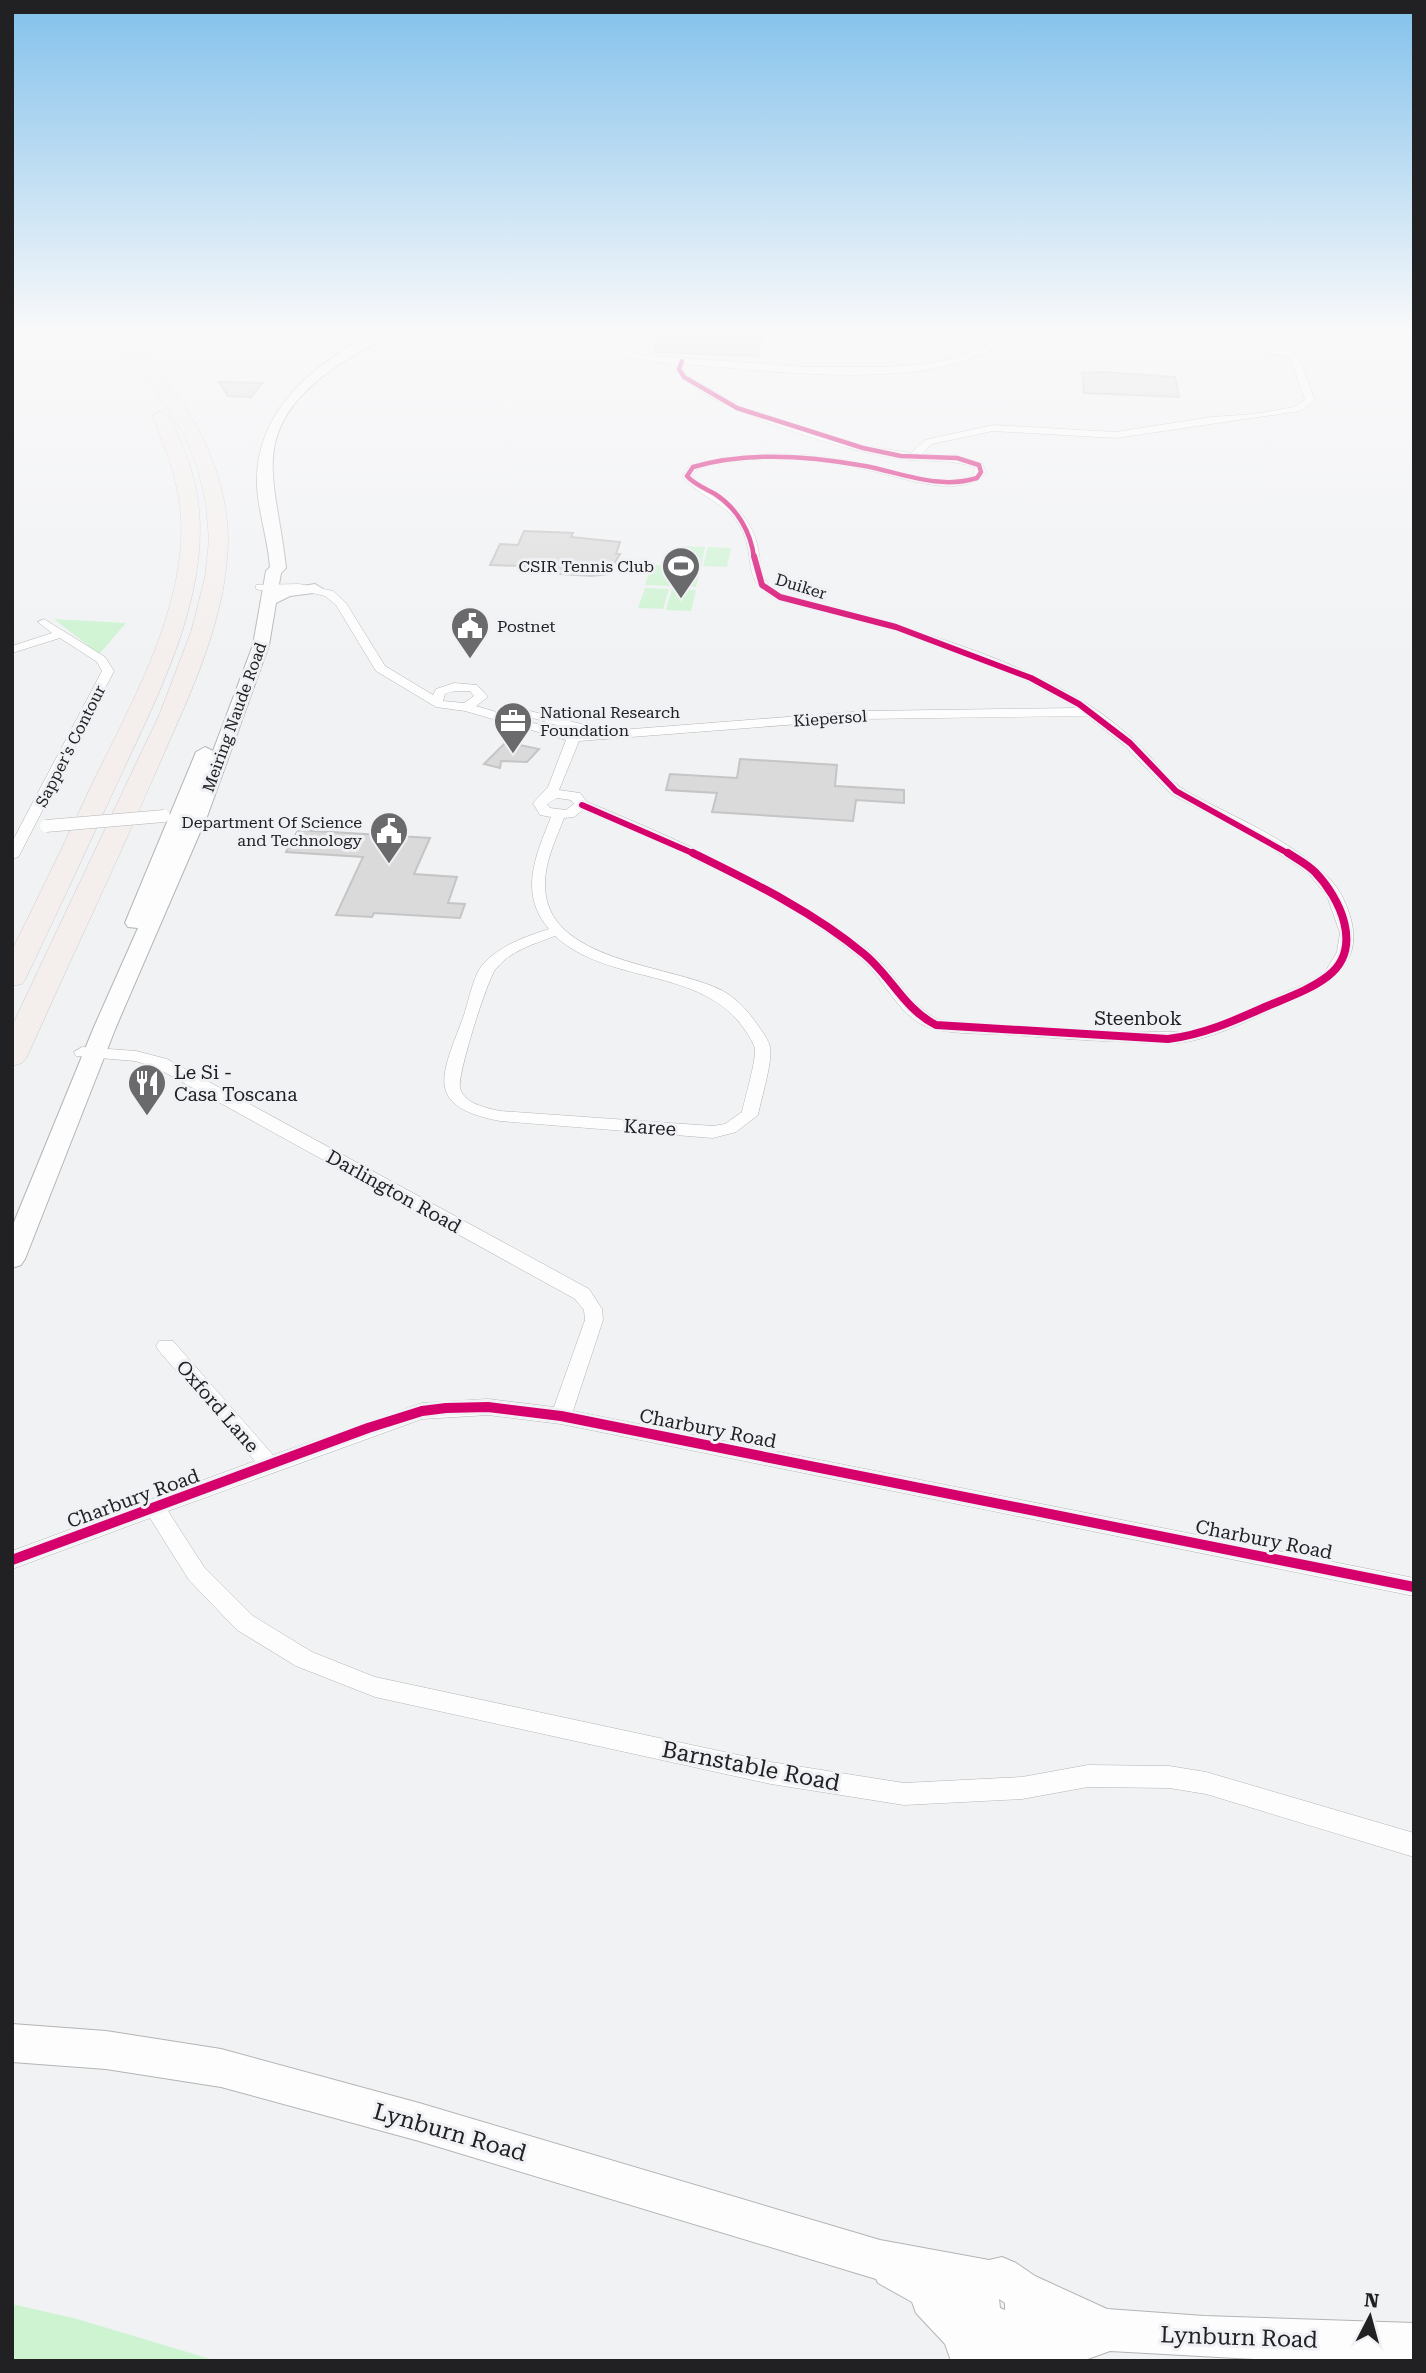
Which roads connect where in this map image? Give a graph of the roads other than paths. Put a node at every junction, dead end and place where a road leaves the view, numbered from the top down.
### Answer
1 (171, 438) edge
2 (194, 438) edge
3 (261, 438) edge
4 (271, 438) edge
5 (831, 438) edge
6 (947, 438) edge
7 (914, 456) junction
8 (278, 568) junction
9 (315, 589) junction
10 (268, 591) junction
11 (44, 622) dead end
12 (60, 634) junction
13 (12, 650) edge
14 (372, 651) junction
15 (410, 674) junction
16 (397, 680) junction
17 (445, 689) junction
18 (1069, 698) junction
19 (481, 700) junction
20 (437, 701) junction
21 (466, 707) junction
22 (1093, 712) junction
23 (1047, 714) junction
24 (583, 734) junction
25 (549, 795) junction
26 (577, 804) junction
27 (181, 815) junction
28 (558, 815) junction
29 (28, 828) junction
30 (12, 829) edge
31 (12, 856) edge
32 (559, 930) junction
33 (12, 978) edge
34 (88, 1052) junction
35 (12, 1056) edge
36 (12, 1221) edge
37 (12, 1259) edge
38 (166, 1346) dead end
39 (561, 1416) junction
40 (271, 1465) junction
41 (156, 1509) junction
42 (12, 1560) edge
43 (1414, 1587) edge
44 (1414, 1844) edge
45 (12, 2043) edge
46 (890, 2267) junction
47 (1110, 2329) junction
48 (1004, 2331) edge
49 (1414, 2344) edge

1 - 33 highway
2 - 35 highway
3 - 10 street, Meiring Naude Road
4 - 8 street, Meiring Naude Road
5 - 7 street, Duiker
6 - 7 street
7 - 18 street, Duiker
8 - 9 street
8 - 10 street, Meiring Naude Road
9 - 10 street
9 - 14 street
10 - 27 street, Meiring Naude Road
11 - 12 street, Sapper's Contour
12 - 13 street
12 - 29 street, Sapper's Contour
14 - 15 street
14 - 16 street
15 - 16 street
15 - 17 street
16 - 20 street
17 - 19 street
17 - 20 street
18 - 22 street, Duiker
18 - 23 street
19 - 21 street
19 - 24 street
20 - 21 street
21 - 24 street
22 - 23 street, Kiepersol
22 - 26 street, Steenbok
23 - 24 street, Kiepersol
24 - 25 street
24 - 26 street
25 - 26 street
25 - 28 street
26 - 28 street
27 - 29 street, bridge
27 - 34 street, Meiring Naude Road
28 - 32 street, Karee
29 - 30 street
29 - 31 street, Sapper's Contour
32 - 32 street, Karee
34 - 36 street, Meiring Naude Road
34 - 37 street, Meiring Naude Road
34 - 39 street, Darlington Road
38 - 40 street, Oxford Lane
39 - 40 street, Charbury Road
39 - 43 street, Charbury Road
40 - 41 street, Charbury Road
41 - 42 street, Charbury Road
41 - 44 street, Barnstable Road
45 - 46 street, Lynburn Road
46 - 48 street, Lynburn Road
46 - 48 street
47 - 48 street, Lynburn Road
47 - 48 street
47 - 49 street, Lynburn Road

